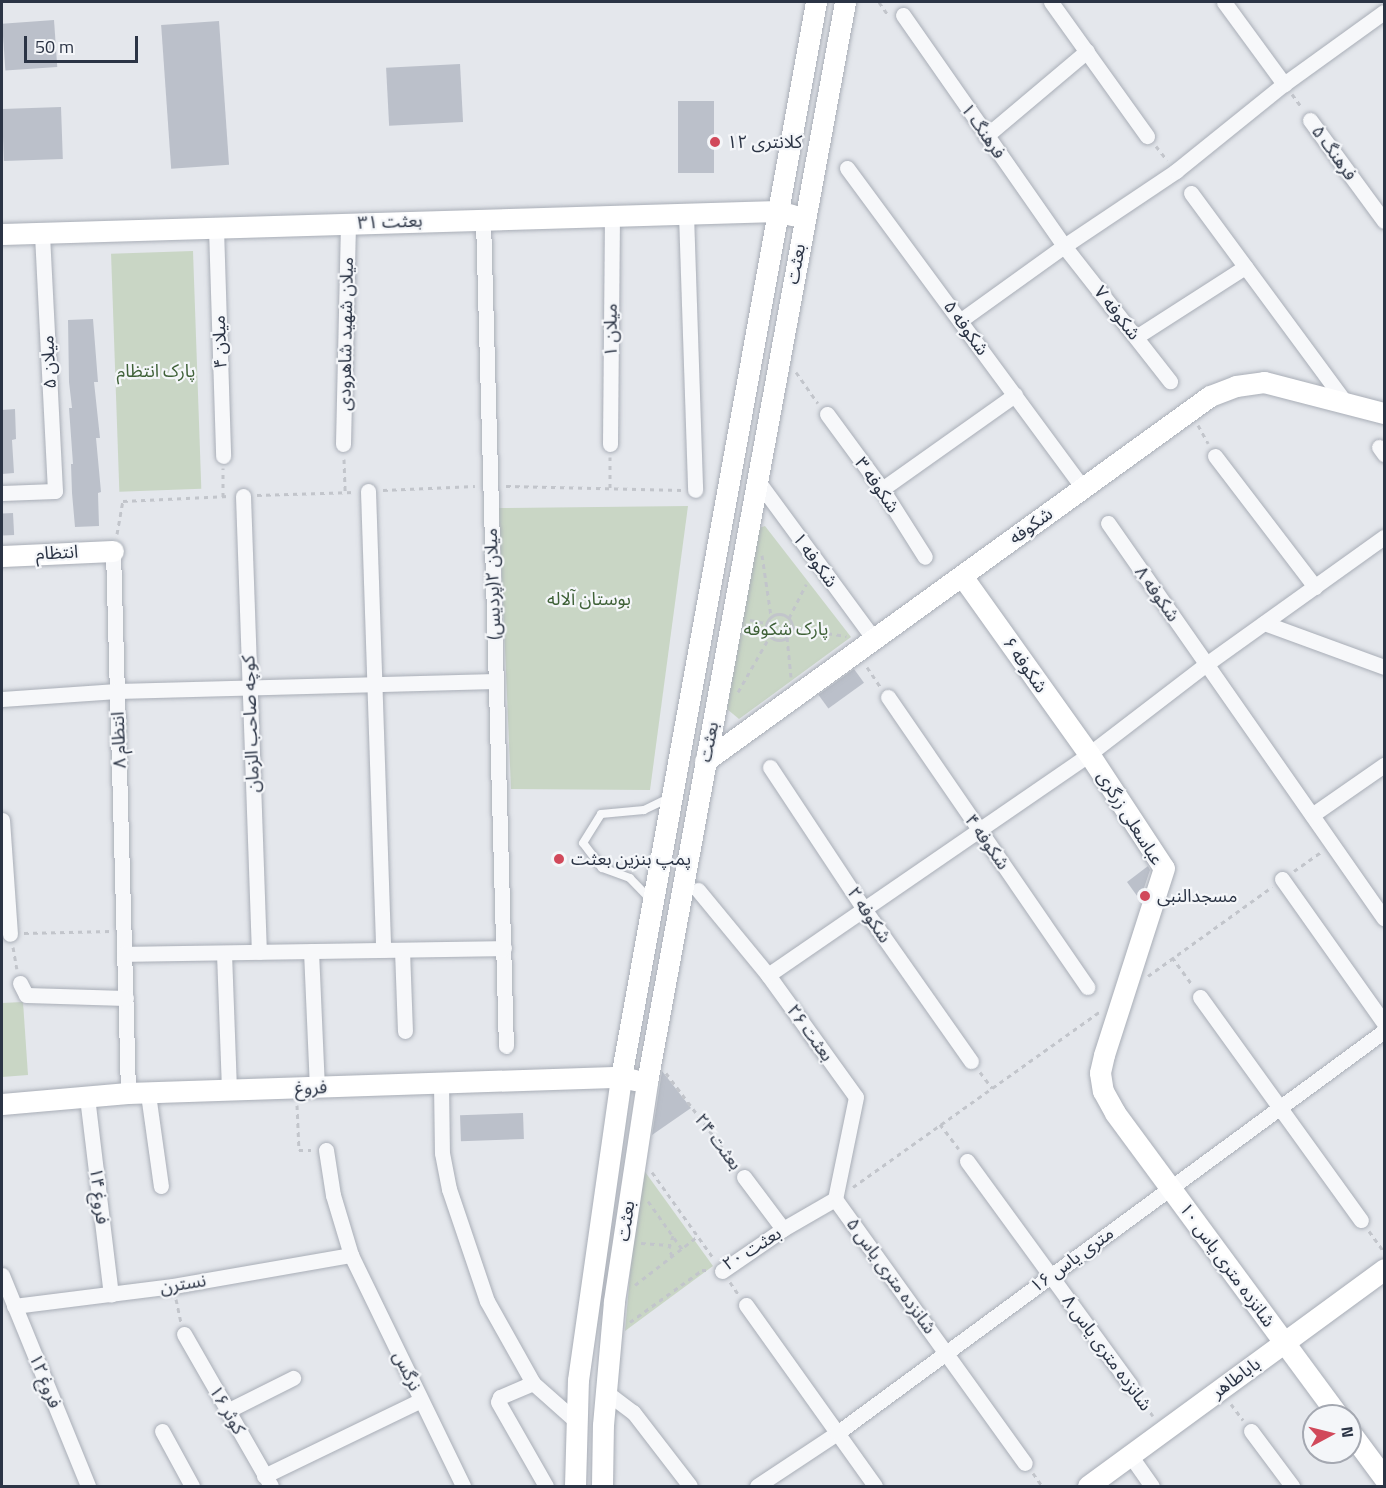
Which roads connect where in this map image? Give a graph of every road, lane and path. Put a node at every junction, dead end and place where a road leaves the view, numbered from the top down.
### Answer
1 (816, 2) edge
2 (844, 2) edge
3 (1051, 2) edge
4 (1224, 2) edge
5 (1384, 12) edge
6 (903, 15) dead end
7 (1087, 51) junction
8 (1284, 84) junction
9 (1310, 120) joint
10 (986, 136) junction
11 (1147, 136) dead end
12 (847, 168) dead end
13 (1191, 193) dead end
14 (778, 211) junction
15 (686, 214) junction
16 (612, 216) junction
17 (804, 219) junction
18 (483, 220) junction
19 (1384, 221) edge
20 (348, 224) junction
21 (216, 228) junction
22 (42, 233) junction
23 (2, 234) edge
24 (1064, 246) junction
25 (1245, 267) junction
26 (961, 320) junction
27 (1136, 337) junction
28 (780, 351) junction
29 (1170, 381) dead end
30 (1015, 395) junction
31 (1346, 403) junction
32 (1191, 410) junction
33 (1384, 413) edge
34 (827, 414) joint
35 (344, 444) joint
36 (610, 444) joint
37 (224, 456) joint
38 (1215, 456) joint
39 (757, 480) junction
40 (491, 486) junction
41 (610, 488) junction
42 (1083, 488) junction
43 (882, 489) junction
44 (694, 490) joint
45 (368, 491) junction
46 (2, 493) edge
47 (345, 493) junction
48 (223, 496) junction
49 (243, 496) junction
50 (1108, 523) dead end
51 (1384, 537) edge
52 (761, 548) dead end
53 (113, 551) junction
54 (2, 556) edge
55 (925, 557) dead end
56 (962, 576) junction
57 (806, 584) dead end
58 (1315, 587) junction
59 (771, 616) junction
60 (789, 618) junction
61 (1264, 623) junction
62 (792, 628) junction
63 (770, 636) junction
64 (787, 637) junction
65 (865, 646) junction
66 (1205, 665) junction
67 (1384, 667) edge
68 (496, 681) junction
69 (374, 684) junction
70 (250, 688) junction
71 (117, 691) junction
72 (794, 697) junction
73 (888, 697) joint
74 (735, 698) dead end
75 (2, 699) edge
76 (1089, 754) junction
77 (705, 761) junction
78 (1384, 765) edge
79 (770, 767) dead end
80 (672, 798) junction
81 (1312, 815) junction
82 (2, 820) edge
83 (980, 831) junction
84 (1332, 844) junction
85 (1282, 879) junction
86 (698, 890) dead end
87 (653, 902) junction
88 (864, 909) junction
89 (1384, 918) edge
90 (124, 930) junction
91 (10, 934) junction
92 (504, 948) junction
93 (383, 950) junction
94 (402, 950) junction
95 (311, 951) junction
96 (259, 952) junction
97 (224, 953) junction
98 (124, 954) junction
99 (1172, 957) junction
100 (768, 975) junction
101 (1147, 977) dead end
102 (20, 983) joint
103 (1087, 987) dead end
104 (1123, 996) junction
105 (1200, 997) joint
106 (126, 998) junction
107 (1384, 1023) edge
108 (405, 1031) dead end
109 (1384, 1031) edge
110 (506, 1046) dead end
111 (652, 1055) junction
112 (1104, 1055) joint
113 (971, 1061) joint
114 (621, 1077) junction
115 (647, 1082) junction
116 (441, 1083) junction
117 (307, 1088) junction
118 (993, 1088) junction
119 (230, 1091) junction
120 (138, 1094) junction
121 (87, 1097) junction
122 (2, 1104) edge
123 (1280, 1108) junction
124 (940, 1124) junction
125 (300, 1150) dead end
126 (326, 1150) dead end
127 (637, 1150) junction
128 (967, 1161) joint
129 (744, 1177) joint
130 (632, 1180) junction
131 (161, 1186) dead end
132 (1170, 1188) junction
133 (835, 1199) junction
134 (1360, 1220) joint
135 (783, 1229) junction
136 (673, 1236) junction
137 (698, 1236) junction
138 (623, 1242) junction
139 (669, 1245) junction
140 (682, 1248) junction
141 (1384, 1252) edge
142 (351, 1255) junction
143 (672, 1256) junction
144 (1384, 1269) edge
145 (722, 1271) junction
146 (1051, 1276) junction
147 (3, 1286) edge
148 (172, 1286) junction
149 (111, 1295) junction
150 (614, 1301) junction
151 (746, 1305) joint
152 (14, 1306) junction
153 (184, 1334) joint
154 (611, 1337) junction
155 (1284, 1343) junction
156 (946, 1353) junction
157 (293, 1378) dead end
158 (533, 1383) junction
159 (1131, 1386) joint
160 (1220, 1390) junction
161 (606, 1392) junction
162 (421, 1400) junction
163 (1329, 1404) edge
164 (227, 1411) junction
165 (577, 1422) junction
166 (162, 1431) dead end
167 (1164, 1431) junction
168 (1251, 1431) joint
169 (837, 1433) junction
170 (1362, 1448) edge
171 (1130, 1455) junction
172 (1025, 1463) dead end
173 (1384, 1478) edge
174 (268, 1481) edge
175 (88, 1486) edge
176 (192, 1486) edge
177 (463, 1486) edge
178 (546, 1486) edge
179 (575, 1486) edge
180 (602, 1486) edge
181 (690, 1486) edge
182 (757, 1486) edge
183 (875, 1486) edge
184 (1088, 1486) edge
185 (1152, 1486) edge
186 (1292, 1486) edge
187 (1373, 1486) edge

1 - 14 street, بعثت
2 - 17 street, بعثت
3 - 7 street
4 - 8 street
5 - 8 street
6 - 10 street, فرهنگ ۱
7 - 10 street
7 - 11 street
8 - 9 path, فرهنگ ۵
8 - 24 street
9 - 19 street, فرهنگ ۵
10 - 24 street, فرهنگ ۱
12 - 26 street, شکوفه ۵
13 - 25 street
14 - 15 street, بعثت ۳۱
14 - 17 street, بعثت ۳۱
14 - 80 street, بعثت
15 - 16 street, بعثت ۳۱
15 - 44 street
16 - 18 street, بعثت ۳۱
16 - 36 street, میلان ۱
17 - 28 street, بعثت
18 - 20 street, بعثت ۳۱
18 - 40 street, میلان ۲(پردیس)
20 - 21 street, بعثت ۳۱
20 - 35 street, میلان شهید شاهرودی
21 - 22 street, بعثت ۳۱
21 - 37 street, میلان ۴
22 - 23 street, بعثت ۳۱
22 - 46 street, میلان ۵
24 - 26 street
24 - 27 street, شکوفه ۷
25 - 27 street
25 - 31 street
26 - 30 street, شکوفه ۵
27 - 29 street, شکوفه ۷
28 - 34 path
28 - 39 street, بعثت
30 - 42 street, شکوفه ۵
30 - 43 street
31 - 32 street, شکوفه
31 - 33 street, شکوفه
32 - 38 path
32 - 42 street, شکوفه
34 - 43 street, شکوفه ۳
35 - 47 path
36 - 41 path
37 - 48 path
38 - 58 street
39 - 65 street, شکوفه ۱
39 - 77 street, بعثت
40 - 41 path
40 - 45 path
40 - 68 street, میلان ۲(پردیس)
41 - 44 path
42 - 56 street, شکوفه
43 - 55 street, شکوفه ۳
45 - 47 path
45 - 69 street
47 - 49 path
48 - 49 path
48 - 53 path
49 - 70 street, کوچه صاحب الزمان
50 - 66 street, شکوفه ۸
51 - 58 street
52 - 59 path
53 - 54 street, انتظام
53 - 71 street, انتظام ۸
56 - 65 street, شکوفه
56 - 76 street, شکوفه ۶
57 - 60 path
58 - 61 street
59 - 60 path
59 - 63 path
60 - 62 path
61 - 66 street
61 - 67 street
62 - 64 path
62 - 65 path
63 - 64 path
63 - 74 path
64 - 72 path
65 - 72 street, شکوفه
65 - 73 path
66 - 76 street
66 - 81 street, شکوفه ۸
68 - 69 street
68 - 92 street, میلان ۲(پردیس)
69 - 70 street
69 - 93 street
70 - 71 street
70 - 96 street, کوچه صاحب الزمان
71 - 75 street
71 - 90 street, انتظام ۸
72 - 77 street, شکوفه
73 - 83 street, شکوفه ۴
76 - 83 street
76 - 104 street, عباسعلی زرگری
77 - 111 street, بعثت
78 - 81 street
79 - 88 street, شکوفه ۲
80 - 87 street, بعثت
80 - 87 lane
81 - 84 street, شکوفه ۸
82 - 91 street
83 - 88 street
83 - 103 street, شکوفه ۴
84 - 85 path
84 - 89 street, شکوفه ۸
85 - 99 path
85 - 107 street
86 - 100 street, بعثت ۲۶
87 - 114 street, بعثت
88 - 100 street
88 - 113 street, شکوفه ۲
90 - 91 path
90 - 98 street, انتظام ۸
91 - 102 path
92 - 94 street
92 - 110 street, میلان ۲(پردیس)
93 - 94 street
93 - 95 street
94 - 108 street
95 - 96 street
95 - 117 street
96 - 97 street
97 - 98 street
97 - 119 street
98 - 106 street, انتظام ۸
99 - 101 path
99 - 105 path
100 - 133 street, بعثت ۲۶
102 - 106 street
104 - 112 street, عباسعلی زرگری
104 - 118 path
105 - 123 street
106 - 120 street, انتظام ۸
109 - 123 street, ۱۶ متری یاس
111 - 115 street, بعثت
111 - 129 path, بعثت ۲۴
112 - 132 street, شانزده متری یاس ۱۰
113 - 118 path
114 - 115 street, فروغ
114 - 116 street, فروغ
114 - 165 street, بعثت
115 - 127 street, بعثت
116 - 117 street, فروغ
116 - 158 street
117 - 119 street, فروغ
117 - 125 path
118 - 124 path
119 - 120 street, فروغ
120 - 121 street, فروغ
120 - 131 street, انتظام ۸
121 - 122 street, فروغ
121 - 149 street, فروغ ۱۴
123 - 132 street, ۱۶ متری یاس
123 - 134 street
124 - 128 path
124 - 133 path
126 - 142 street, نرگس
127 - 130 street, بعثت
127 - 137 path
128 - 146 street, شانزده متری یاس ۸
129 - 135 street, بعثت ۲۴
130 - 136 path
130 - 138 street, بعثت
132 - 146 street, ۱۶ متری یاس
132 - 155 street, شانزده متری یاس ۱۰
133 - 135 street, بعثت ۲۰
133 - 156 street, شانزده متری یاس ۵
134 - 141 path
135 - 145 street, بعثت ۲۰
136 - 139 path
136 - 140 path
137 - 140 path
137 - 145 path
138 - 139 path
138 - 150 street, بعثت
139 - 143 path
140 - 143 path
142 - 148 street, نسترن
142 - 162 street, نرگس
143 - 150 path
144 - 155 street, باباطاهر
145 - 151 path
145 - 154 path, بعثت ۲۰
146 - 156 street, ۱۶ متری یاس
146 - 159 street, شانزده متری یاس ۸
147 - 152 street, فروغ ۱۲
148 - 149 street, نسترن
148 - 153 path
149 - 152 street, نسترن
150 - 154 street, بعثت
151 - 169 street
152 - 175 street, فروغ ۱۲
153 - 164 street, کوثر ۱۶
154 - 161 street, بعثت
155 - 160 street, باباطاهر
155 - 163 street
156 - 169 street, ۱۶ متری یاس
156 - 172 street, شانزده متری یاس ۵
157 - 164 street
158 - 165 street
158 - 178 street
159 - 167 path, شانزده متری یاس ۸
160 - 167 street, باباطاهر
160 - 168 path
161 - 180 street, بعثت
161 - 181 street
162 - 174 street
162 - 177 street, نرگس
164 - 174 street, کوثر ۱۶
165 - 179 street, بعثت
166 - 176 street
167 - 171 street, باباطاهر
168 - 186 street
169 - 182 street, ۱۶ متری یاس
169 - 183 street
170 - 173 street
171 - 184 street, باباطاهر
171 - 185 street
173 - 187 street

